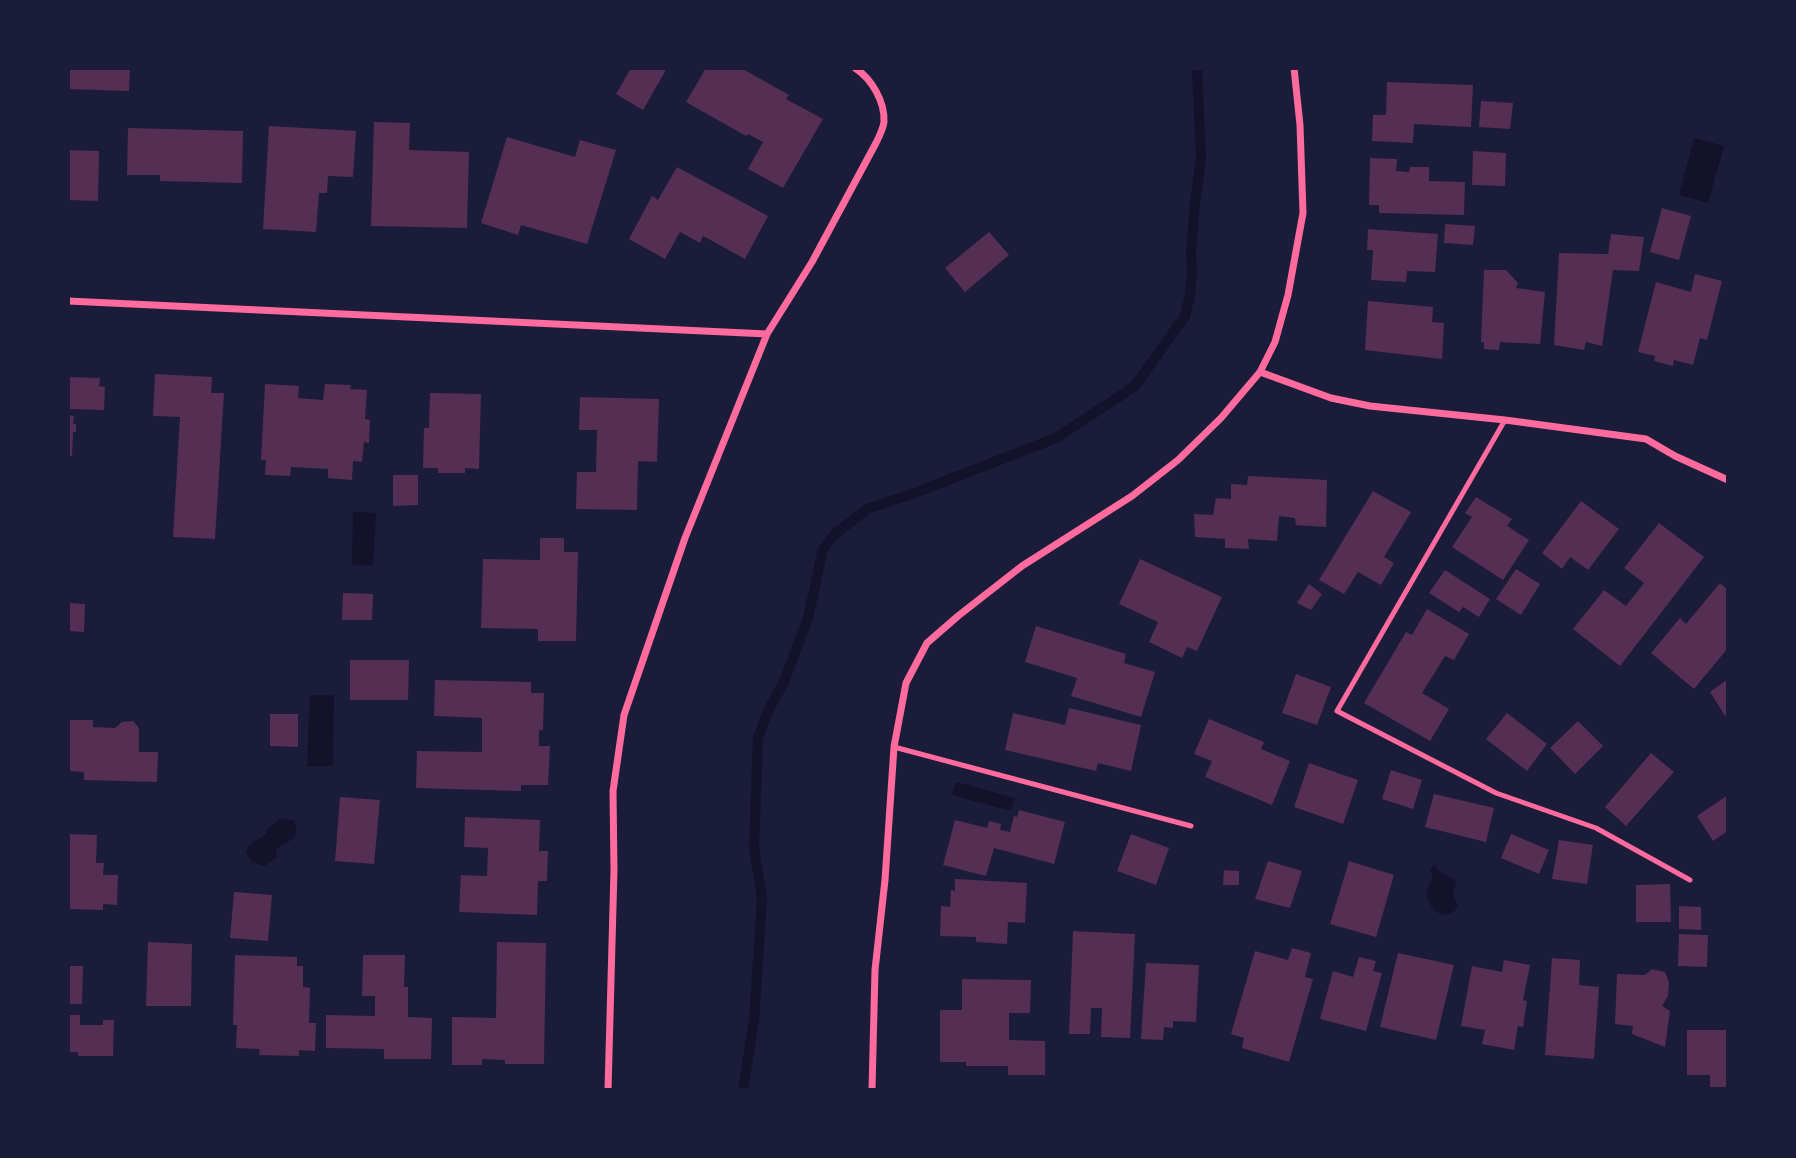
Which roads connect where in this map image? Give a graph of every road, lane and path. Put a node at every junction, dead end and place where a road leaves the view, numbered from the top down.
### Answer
1 (855, 68) edge
2 (1294, 68) edge
3 (68, 301) edge
4 (767, 334) junction
5 (1260, 372) junction
6 (1505, 420) junction
7 (1728, 480) edge
8 (894, 747) junction
9 (1191, 826) dead end
10 (1690, 880) dead end
11 (607, 1090) edge
12 (872, 1090) edge

1 - 4 street
2 - 5 street
3 - 4 street
4 - 11 street
5 - 6 street
5 - 8 street
6 - 7 street
6 - 10 lane
8 - 9 lane
8 - 12 street

